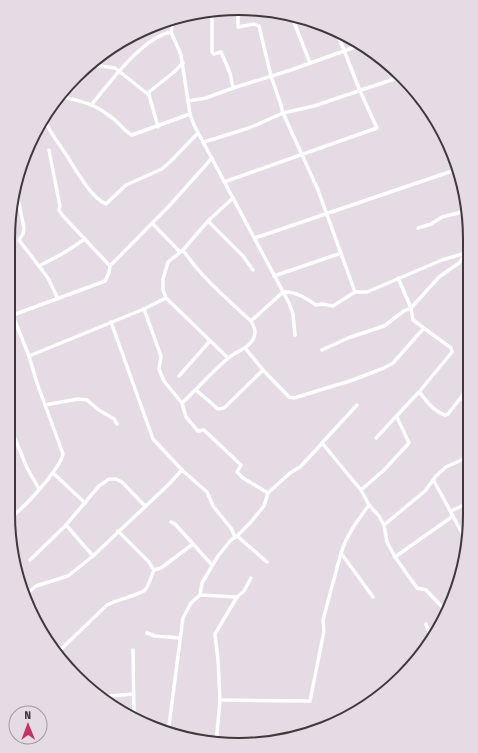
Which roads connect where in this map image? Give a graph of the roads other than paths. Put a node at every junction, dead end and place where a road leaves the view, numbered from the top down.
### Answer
1 (238, 15) edge
2 (212, 17) edge
3 (294, 22) edge
4 (173, 25) edge
5 (171, 32) junction
6 (340, 39) edge
7 (355, 47) edge
8 (345, 51) junction
9 (183, 63) junction
10 (310, 63) junction
11 (97, 66) edge
12 (119, 71) junction
13 (271, 76) junction
14 (395, 79) edge
15 (233, 88) junction
16 (360, 91) junction
17 (149, 95) junction
18 (66, 98) edge
19 (188, 102) junction
20 (92, 104) junction
21 (190, 114) junction
22 (283, 114) junction
23 (47, 124) edge
24 (158, 127) junction
25 (198, 133) junction
26 (204, 142) junction
27 (49, 150) dead end
28 (302, 154) junction
29 (212, 158) junction
30 (452, 171) edge
31 (224, 182) junction
32 (233, 198) junction
33 (18, 200) edge
34 (461, 212) edge
35 (328, 214) junction
36 (208, 221) junction
37 (152, 223) junction
38 (418, 228) dead end
39 (255, 238) junction
40 (85, 239) junction
41 (181, 251) junction
42 (341, 253) junction
43 (463, 254) edge
44 (463, 259) edge
45 (39, 266) junction
46 (110, 266) junction
47 (253, 270) dead end
48 (274, 276) junction
49 (398, 278) junction
50 (283, 292) junction
51 (355, 292) junction
52 (166, 298) junction
53 (58, 299) junction
54 (410, 308) junction
55 (144, 309) junction
56 (15, 314) edge
57 (15, 320) edge
58 (251, 321) junction
59 (112, 322) junction
60 (424, 328) junction
61 (295, 335) dead end
62 (210, 341) junction
63 (246, 349) junction
64 (322, 350) dead end
65 (29, 356) junction
66 (228, 358) junction
67 (263, 370) junction
68 (179, 376) dead end
69 (196, 390) junction
70 (419, 392) junction
71 (463, 395) edge
72 (461, 398) joint
73 (182, 403) junction
74 (45, 405) junction
75 (357, 405) dead end
76 (397, 417) junction
77 (117, 424) dead end
78 (376, 438) dead end
79 (15, 439) edge
80 (322, 443) junction
81 (463, 459) edge
82 (182, 470) junction
83 (53, 473) junction
84 (434, 481) junction
85 (39, 489) junction
86 (361, 490) junction
87 (268, 493) junction
88 (85, 503) junction
89 (369, 504) junction
90 (463, 505) edge
91 (145, 506) junction
92 (451, 511) junction
93 (15, 514) edge
94 (453, 516) junction
95 (171, 522) dead end
96 (66, 525) junction
97 (384, 525) junction
98 (118, 531) junction
99 (462, 533) edge
100 (236, 536) junction
101 (193, 544) junction
102 (341, 552) junction
103 (93, 556) junction
104 (395, 557) junction
105 (30, 560) dead end
106 (267, 562) dead end
107 (212, 565) junction
108 (154, 570) junction
109 (251, 578) dead end
110 (29, 592) edge
111 (200, 595) junction
112 (237, 597) junction
113 (373, 597) dead end
114 (443, 607) edge
115 (426, 624) dead end
116 (429, 632) edge
117 (147, 633) dead end
118 (180, 638) junction
119 (61, 649) edge
120 (133, 650) dead end
121 (133, 694) junction
122 (109, 696) edge
123 (220, 700) junction
124 (134, 712) edge
125 (169, 727) edge
126 (217, 737) edge

1 - 13 street
2 - 15 street
3 - 10 street
4 - 5 street
5 - 9 street
5 - 12 street
6 - 8 street
7 - 8 street
8 - 10 street
8 - 16 street
9 - 17 street
9 - 19 street
10 - 13 street
11 - 12 street
12 - 17 street
12 - 20 street
13 - 15 street
13 - 22 street
14 - 16 street
15 - 19 street
16 - 22 street
16 - 28 street
17 - 24 street
18 - 20 street
19 - 21 street
20 - 24 street
21 - 24 street
21 - 25 street
22 - 26 street
22 - 28 street
23 - 25 street
25 - 26 street
26 - 29 street
27 - 40 street
28 - 31 street
28 - 35 street
29 - 31 street
29 - 37 street
30 - 35 street
31 - 32 street
32 - 36 street
32 - 39 street
33 - 45 street
34 - 38 street
35 - 39 street
35 - 42 street
36 - 41 street
36 - 47 street
37 - 41 street
37 - 46 street
39 - 48 street
40 - 45 street
40 - 46 street
41 - 52 street
41 - 58 street
42 - 48 street
42 - 51 street
43 - 49 street
44 - 54 street
45 - 53 street
46 - 53 street
48 - 50 street
49 - 51 street
49 - 54 street
50 - 51 street
50 - 58 street
50 - 61 street
52 - 55 street
52 - 62 street
53 - 56 street
54 - 60 street
54 - 64 street
55 - 59 street
55 - 73 street
57 - 65 street
58 - 63 street
59 - 65 street
59 - 82 street
60 - 67 street
60 - 70 street
62 - 66 street
62 - 68 street
63 - 66 street
63 - 67 street
65 - 74 street
66 - 69 street
67 - 69 street
69 - 73 street
70 - 72 street
70 - 76 street
71 - 72 street
73 - 87 street
74 - 77 street
74 - 83 street
75 - 80 street
76 - 78 street
76 - 86 street
79 - 85 street
80 - 86 street
80 - 87 street
81 - 84 street
82 - 91 street
82 - 100 street
83 - 85 street
83 - 88 street
84 - 92 street
84 - 97 street
85 - 93 street
86 - 89 street
87 - 100 street
88 - 91 street
88 - 96 street
89 - 97 street
89 - 102 street
90 - 92 street
91 - 98 street
92 - 94 street
94 - 99 street
94 - 104 street
95 - 101 street
96 - 103 street
96 - 105 street
97 - 104 street
98 - 103 street
98 - 108 street
100 - 106 street
100 - 107 street
101 - 107 street
101 - 108 street
102 - 113 street
102 - 123 street
103 - 110 street
104 - 114 street
107 - 111 street
108 - 119 street
109 - 112 street
111 - 112 street
111 - 118 street
112 - 123 street
115 - 116 street
117 - 118 street
118 - 125 street
120 - 121 street
121 - 122 street
121 - 124 street
123 - 126 street

